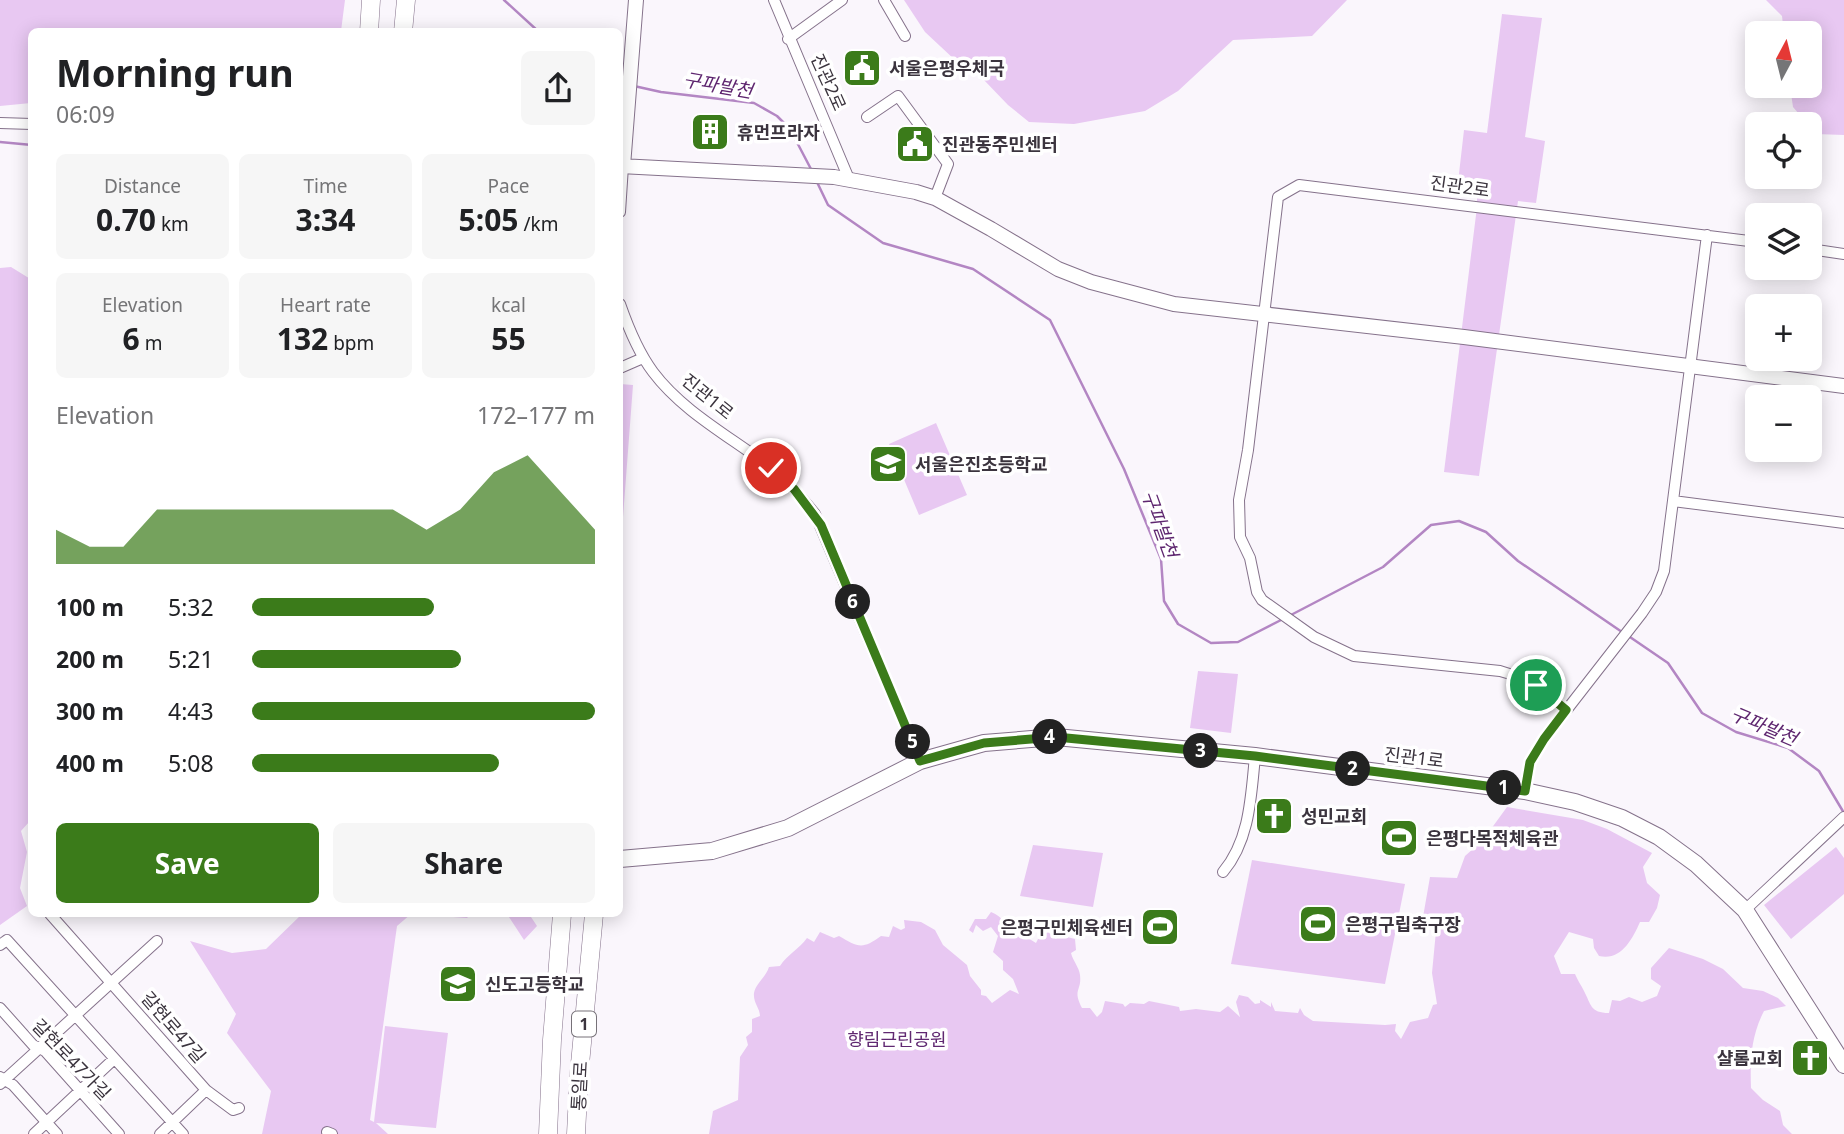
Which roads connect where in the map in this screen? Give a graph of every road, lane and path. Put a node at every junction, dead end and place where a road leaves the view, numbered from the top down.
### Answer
1 (371, 0) edge
2 (406, 0) edge
3 (636, 0) edge
4 (774, 0) edge
5 (842, 0) edge
6 (884, 0) edge
7 (369, 28) edge
8 (403, 28) edge
9 (905, 36) dead end
10 (788, 39) junction
11 (867, 117) dead end
12 (0, 123) edge
13 (28, 124) edge
14 (623, 147) edge
15 (623, 166) edge
16 (841, 178) junction
17 (935, 198) junction
18 (1707, 235) junction
19 (1745, 240) edge
20 (1822, 251) edge
21 (1844, 254) edge
22 (623, 311) edge
23 (1263, 314) junction
24 (643, 358) junction
25 (623, 367) edge
26 (1691, 367) junction
27 (1844, 386) edge
28 (1673, 501) junction
29 (1844, 523) edge
30 (1566, 710) junction
31 (1255, 756) junction
32 (920, 761) junction
33 (1525, 791) junction
34 (1844, 817) edge
35 (623, 859) edge
36 (1223, 872) dead end
37 (1745, 910) junction
38 (53, 917) edge
39 (562, 917) edge
40 (594, 917) edge
41 (157, 941) dead end
42 (3, 943) edge
43 (112, 982) junction
44 (0, 1008) edge
45 (75, 1016) junction
46 (38, 1047) junction
47 (114, 1059) junction
48 (1844, 1065) edge
49 (2, 1081) edge
50 (206, 1090) junction
51 (81, 1091) junction
52 (239, 1108) dead end
53 (47, 1123) junction
54 (172, 1123) junction
55 (34, 1134) edge
56 (57, 1134) edge
57 (119, 1134) edge
58 (160, 1134) edge
59 (183, 1134) edge
60 (548, 1134) edge
61 (576, 1134) edge

1 - 7 main road
2 - 8 main road
3 - 14 street
4 - 10 street, 진관2로
5 - 10 street
6 - 9 street
10 - 16 street, 진관2로
11 - 17 street
12 - 13 street
15 - 16 street
16 - 17 street
17 - 23 street
18 - 19 street, 진관2로
18 - 23 street, 진관2로
18 - 26 street
20 - 21 street
22 - 24 street, 진관1로
23 - 26 street
23 - 30 street
24 - 25 street
24 - 32 street, 진관1로
26 - 27 street
26 - 28 street
28 - 29 street
28 - 30 street
30 - 33 street
31 - 32 main road, 진관1로
31 - 33 main road, 진관1로
31 - 36 street
32 - 35 main road, 진관1로
33 - 37 main road, 진관1로
34 - 37 street
37 - 48 main road, 진관1로
38 - 43 street, 갈현로47길
39 - 60 main road, 통일로 / 1
40 - 61 main road, 통일로 / 1
41 - 43 street
42 - 45 street
43 - 45 street
43 - 50 street, 갈현로47길
44 - 46 street, 갈현로47가길
45 - 46 street
45 - 47 street
46 - 49 street
46 - 51 street, 갈현로47가길
47 - 51 street
47 - 54 street
49 - 53 street
50 - 52 street
50 - 54 street, 갈현로47길
51 - 53 street
51 - 57 street, 갈현로47가길
53 - 55 street
53 - 56 street
54 - 58 street, 갈현로47길
54 - 59 street

